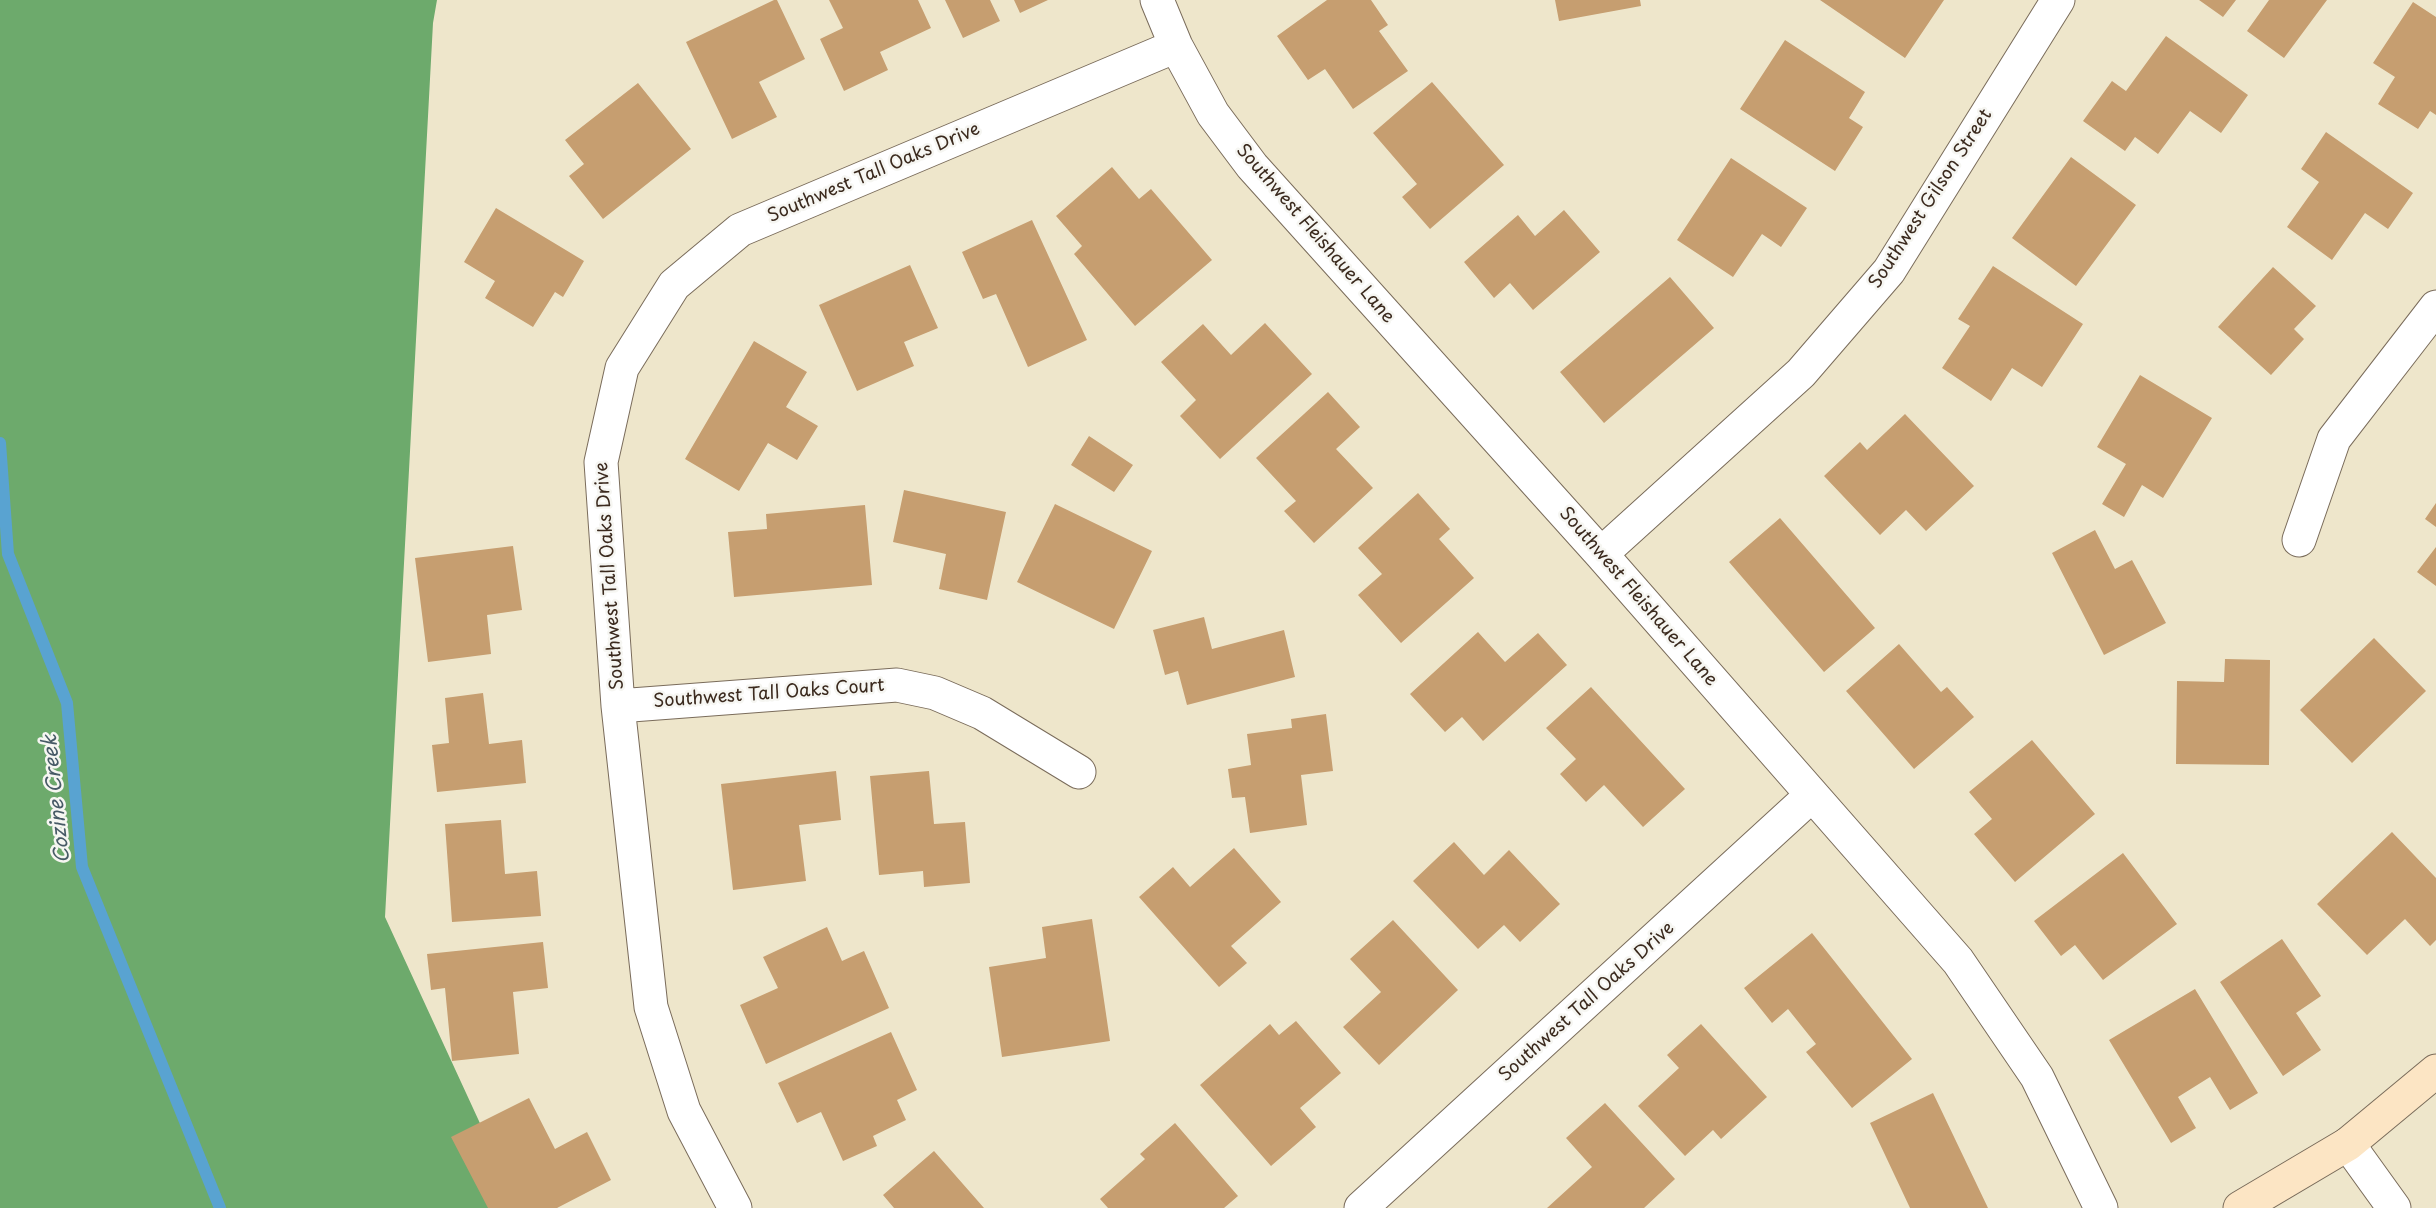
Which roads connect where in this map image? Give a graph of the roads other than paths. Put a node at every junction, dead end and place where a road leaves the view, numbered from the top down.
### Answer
1 (1157, 0) edge
2 (2058, 0) edge
3 (1176, 46) junction
4 (2436, 307) edge
5 (2299, 540) dead end
6 (1601, 554) junction
7 (618, 706) junction
8 (1079, 772) dead end
9 (1812, 795) junction
10 (2436, 1071) edge
11 (2348, 1144) junction
12 (735, 1208) edge
13 (1361, 1208) edge
14 (2101, 1208) edge
15 (2240, 1208) edge
16 (2394, 1208) edge

1 - 3 street, Southwest Fleishauer Lane
2 - 6 street, Southwest Gilson Street
3 - 6 street, Southwest Fleishauer Lane
3 - 7 street, Southwest Tall Oaks Drive
4 - 5 street
6 - 9 street, Southwest Fleishauer Lane
7 - 8 street, Southwest Tall Oaks Court
7 - 12 street, Southwest Tall Oaks Drive
9 - 13 street, Southwest Tall Oaks Drive
9 - 14 street, Southwest Fleishauer Lane
10 - 11 street
11 - 15 street
11 - 16 street

